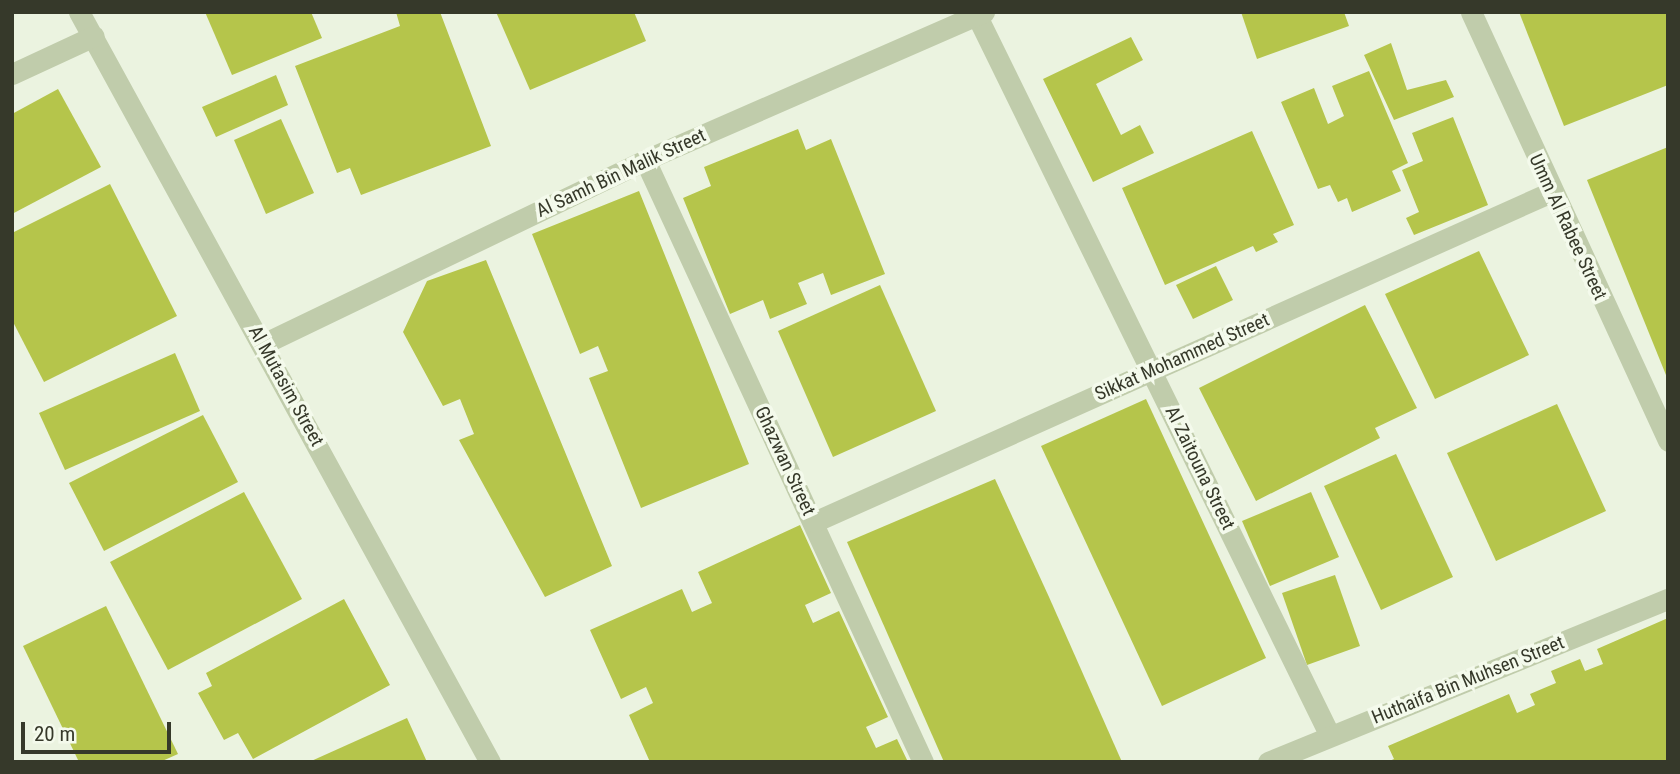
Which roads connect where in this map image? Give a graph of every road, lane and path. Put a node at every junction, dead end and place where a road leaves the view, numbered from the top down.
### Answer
1 (79, 12) edge
2 (1471, 12) edge
3 (979, 13) edge
4 (94, 36) junction
5 (12, 74) edge
6 (645, 160) junction
7 (1551, 192) junction
8 (263, 344) junction
9 (1153, 370) junction
10 (1668, 441) edge
11 (814, 522) junction
12 (1668, 599) edge
13 (1331, 736) junction
14 (490, 762) edge
15 (923, 762) edge
16 (1268, 762) edge

1 - 4 street, Al Mutasim Street
2 - 7 street, Umm Al Rabee Street
3 - 6 street, Al Samh Bin Malik Street
3 - 9 street, Al Zaitouna Street
4 - 5 street
4 - 8 street, Al Mutasim Street
6 - 8 street, Al Samh Bin Malik Street
6 - 11 street, Ghazwan Street
7 - 9 street, Sikkat Mohammed Street
7 - 10 street, Umm Al Rabee Street
8 - 14 street, Al Mutasim Street
9 - 11 street, Sikkat Mohammed Street
9 - 13 street, Al Zaitouna Street
11 - 15 street, Ghazwan Street
12 - 13 street, Huthaifa Bin Muhsen Street
13 - 16 street, Huthaifa Bin Muhsen Street

